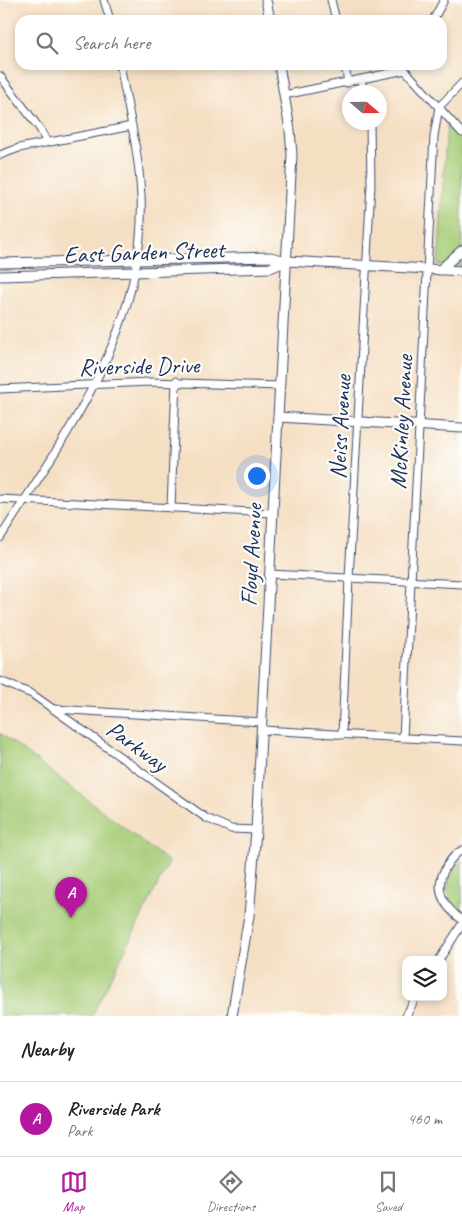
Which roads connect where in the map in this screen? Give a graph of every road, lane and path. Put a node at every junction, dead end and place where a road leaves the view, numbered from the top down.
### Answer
1 (104, 0) edge
2 (266, 0) edge
3 (332, 0) edge
4 (444, 0) edge
5 (108, 15) edge
6 (269, 15) edge
7 (335, 15) edge
8 (436, 15) edge
9 (121, 70) edge
10 (279, 70) edge
11 (346, 70) edge
12 (398, 70) edge
13 (408, 70) edge
14 (0, 76) edge
15 (361, 80) junction
16 (348, 83) junction
17 (462, 84) edge
18 (362, 85) edge
19 (284, 95) junction
20 (438, 108) junction
21 (132, 126) junction
22 (370, 130) edge
23 (462, 133) edge
24 (47, 142) junction
25 (0, 155) edge
26 (462, 250) edge
27 (138, 259) junction
28 (287, 261) junction
29 (0, 263) edge
30 (366, 266) junction
31 (428, 270) junction
32 (440, 270) junction
33 (462, 271) edge
34 (136, 272) junction
35 (0, 276) edge
36 (176, 381) junction
37 (95, 385) junction
38 (280, 386) junction
39 (0, 389) edge
40 (278, 417) junction
41 (358, 423) junction
42 (420, 426) junction
43 (462, 428) edge
44 (0, 499) edge
45 (24, 500) junction
46 (170, 508) junction
47 (272, 513) junction
48 (0, 538) edge
49 (270, 574) junction
50 (349, 578) junction
51 (412, 582) junction
52 (462, 584) edge
53 (0, 681) edge
54 (54, 709) junction
55 (262, 726) junction
56 (342, 735) junction
57 (403, 738) junction
58 (462, 741) edge
59 (256, 830) junction
60 (462, 850) edge
61 (462, 922) edge
62 (441, 956) edge
63 (414, 1001) edge
64 (232, 1016) edge
65 (406, 1016) edge

1 - 5 street
2 - 6 street
3 - 7 street
4 - 8 street
9 - 21 street
10 - 19 street, Floyd Avenue
11 - 16 street
12 - 15 street
13 - 20 street
14 - 24 street
15 - 16 street
15 - 18 street
16 - 19 street
17 - 20 street
19 - 28 street, Floyd Avenue
20 - 23 street
20 - 31 street, McKinley Avenue
21 - 24 street
21 - 27 street
22 - 30 street, Neiss Avenue
24 - 25 street
26 - 32 street
27 - 28 street, East Garden Street
27 - 29 street, East Garden Street
27 - 34 street
28 - 30 street, East Garden Street
28 - 34 street, East Garden Street
28 - 38 street, Floyd Avenue
30 - 31 street, East Garden Street
30 - 41 street, Neiss Avenue
31 - 32 street, East Garden Street
31 - 42 street, McKinley Avenue
32 - 33 street, East Garden Street
34 - 35 street, East Garden Street
34 - 37 street
36 - 37 street, Riverside Drive
36 - 38 street, Riverside Drive
36 - 46 street
37 - 39 street, Riverside Drive
37 - 45 street
38 - 40 street, Floyd Avenue
40 - 41 street
40 - 47 street, Floyd Avenue
41 - 42 street
41 - 50 street, Neiss Avenue
42 - 43 street
42 - 51 street, McKinley Avenue
44 - 45 street
45 - 46 street
45 - 48 street
46 - 47 street
47 - 49 street, Floyd Avenue
49 - 50 street
49 - 55 street, Floyd Avenue
50 - 51 street
50 - 56 street, Neiss Avenue
51 - 52 street
51 - 57 street, McKinley Avenue
53 - 54 street, Parkway
54 - 55 street
54 - 59 street, Parkway
55 - 56 street
55 - 59 street, Floyd Avenue
56 - 57 street
57 - 58 street
59 - 64 street, Floyd Avenue
60 - 61 street
61 - 62 street
63 - 65 street

